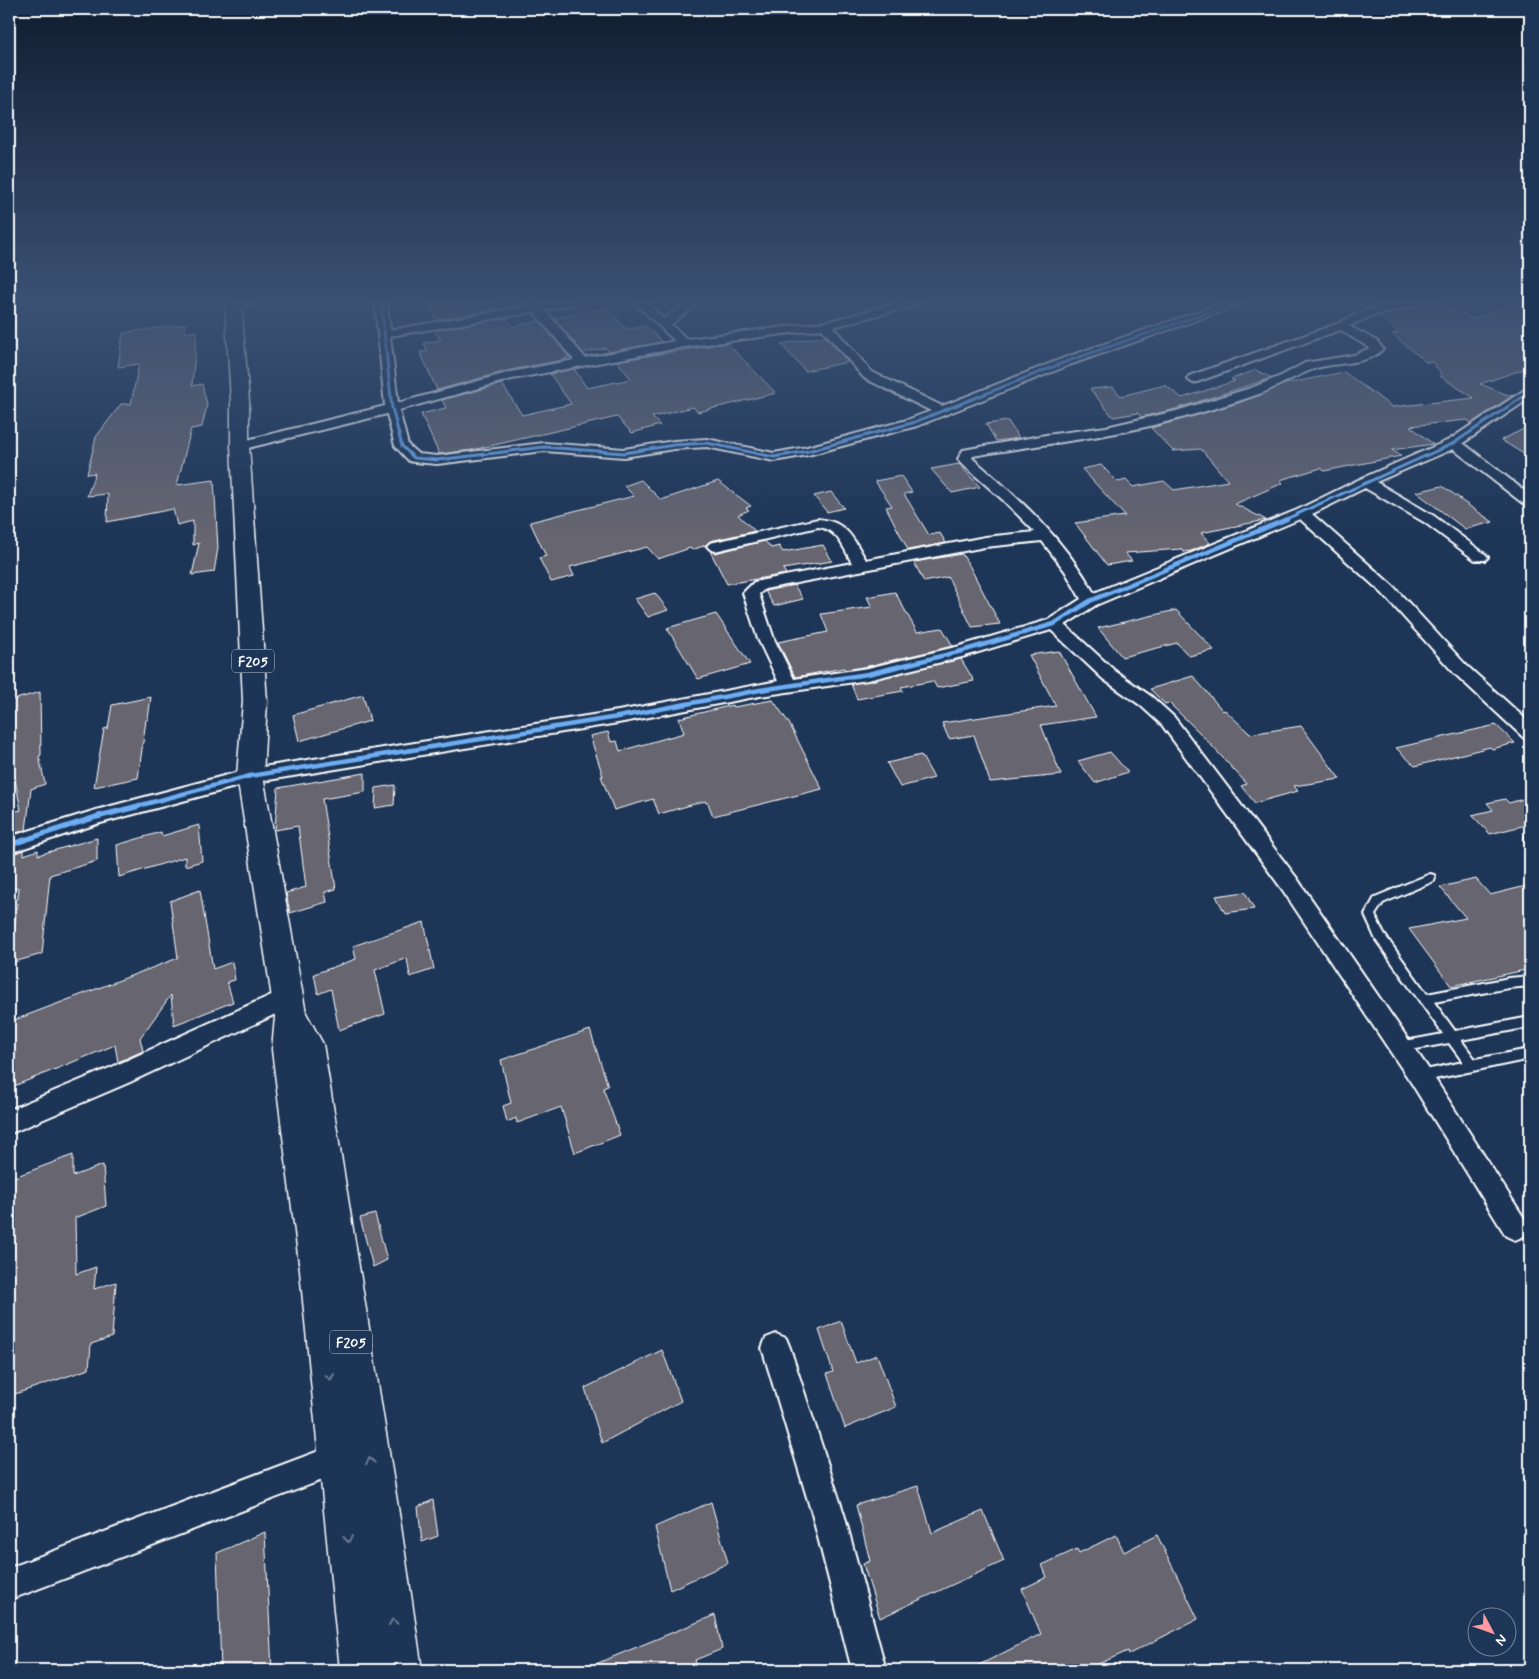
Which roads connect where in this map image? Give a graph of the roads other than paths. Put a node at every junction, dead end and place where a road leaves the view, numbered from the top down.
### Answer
1 (239, 380) edge
2 (389, 380) edge
3 (494, 380) edge
4 (879, 380) edge
5 (1019, 380) edge
6 (1281, 380) edge
7 (1530, 392) edge
8 (392, 408) junction
9 (941, 411) junction
10 (1454, 443) junction
11 (240, 446) junction
12 (1365, 482) junction
13 (1530, 502) edge
14 (1302, 513) junction
15 (1044, 536) junction
16 (715, 546) dead end
17 (1480, 557) dead end
18 (861, 565) junction
19 (1090, 602) junction
20 (1054, 624) junction
21 (789, 686) junction
22 (1530, 733) edge
23 (250, 776) junction
24 (9, 844) edge
25 (1430, 878) dead end
26 (1530, 981) edge
27 (1426, 999) junction
28 (289, 1007) junction
29 (1530, 1022) edge
30 (1454, 1037) junction
31 (1400, 1047) junction
32 (1530, 1054) edge
33 (1473, 1066) junction
34 (1420, 1076) junction
35 (9, 1122) edge
36 (1515, 1227) dead end
37 (776, 1348) dead end
38 (340, 1458) junction
39 (9, 1584) edge
40 (364, 1670) edge
41 (400, 1670) edge
42 (869, 1670) edge

1 - 11 main road, F205
2 - 8 street
3 - 8 street
4 - 9 street
5 - 9 street
6 - 15 street
7 - 10 street
8 - 9 street
8 - 11 street
10 - 12 street
10 - 13 street
11 - 23 main road, F205
12 - 14 street
12 - 17 street
14 - 19 street
14 - 22 street
15 - 18 street
15 - 19 street
16 - 18 street
18 - 21 street
19 - 20 street
20 - 21 street
20 - 31 street
21 - 23 street
23 - 24 street
23 - 28 main road, F205
25 - 27 lane
26 - 27 lane
27 - 30 lane
28 - 35 street
28 -> 38 main road, F205
41 -> 28 main road, F205
29 - 30 lane
30 - 31 lane
30 - 33 lane
31 - 34 street
32 - 33 lane
33 - 34 lane
34 - 36 street
37 - 42 street
38 - 39 street
38 -> 40 main road, F205

